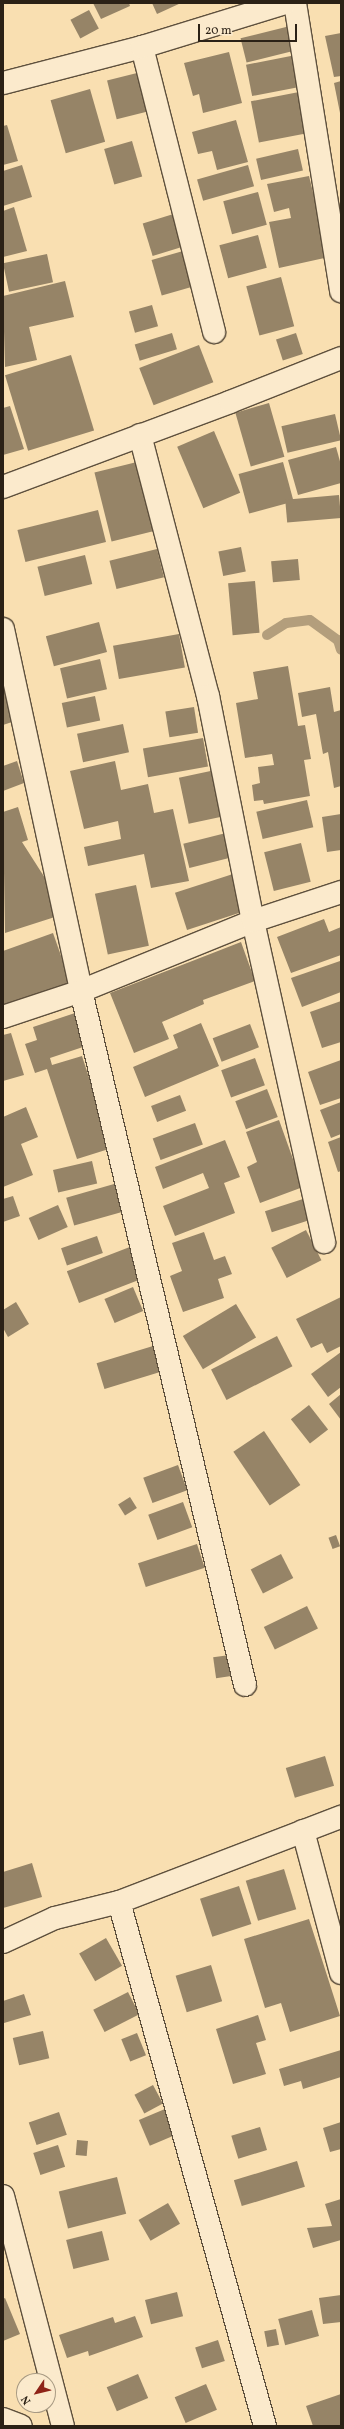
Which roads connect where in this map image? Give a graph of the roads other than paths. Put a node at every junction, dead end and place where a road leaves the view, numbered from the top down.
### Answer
1 (285, 3) edge
2 (295, 3) edge
3 (142, 47) junction
4 (3, 83) edge
5 (341, 292) edge
6 (214, 332) dead end
7 (341, 358) edge
8 (140, 435) junction
9 (3, 487) edge
10 (3, 629) edge
11 (341, 892) edge
12 (254, 921) junction
13 (81, 991) junction
14 (3, 1018) edge
15 (324, 1242) dead end
16 (244, 1684) dead end
17 (341, 1817) edge
18 (303, 1831) junction
19 (119, 1902) junction
20 (3, 1942) edge
21 (341, 1973) edge
22 (3, 2196) edge
23 (3, 2419) edge
24 (21, 2426) edge
25 (63, 2426) edge
26 (265, 2426) edge

1 - 3 street
2 - 5 street
3 - 4 street
3 - 6 street
7 - 8 street
8 - 9 street
8 - 12 street
10 - 13 street
11 - 12 street
12 - 13 street
12 - 15 street
13 - 14 street
13 - 16 street
17 - 18 street
18 - 19 street
18 - 21 street
19 - 20 street
19 - 26 street
22 - 25 street
23 - 24 street

